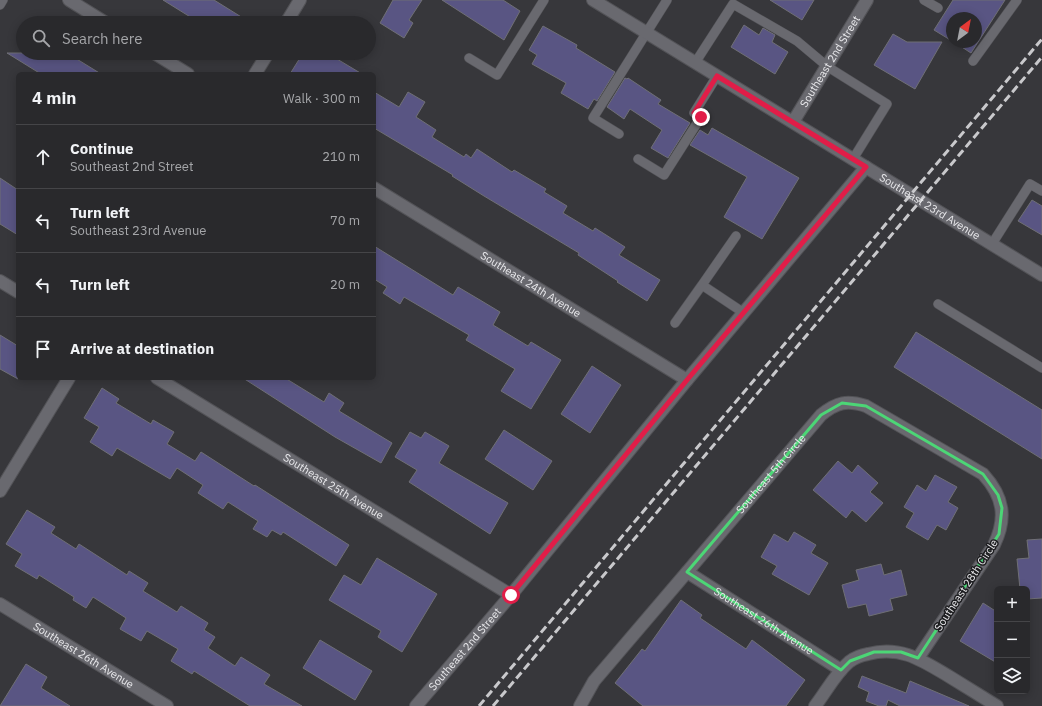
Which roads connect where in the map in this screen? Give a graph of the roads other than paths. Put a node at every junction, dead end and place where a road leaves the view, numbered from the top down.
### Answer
1 (3, 0) edge
2 (69, 0) edge
3 (300, 0) edge
4 (544, 0) edge
5 (593, 0) edge
6 (667, 0) edge
7 (868, 0) edge
8 (924, 0) edge
9 (1017, 0) edge
10 (0, 5) edge
11 (938, 8) dead end
12 (95, 16) edge
13 (290, 16) edge
14 (647, 33) junction
15 (469, 58) dead end
16 (165, 60) edge
17 (264, 60) edge
18 (973, 61) dead end
19 (696, 63) junction
20 (828, 67) junction
21 (185, 72) edge
22 (256, 72) edge
23 (717, 76) junction
24 (793, 122) junction
25 (619, 134) dead end
26 (638, 159) dead end
27 (853, 160) junction
28 (866, 167) junction
29 (376, 189) edge
30 (1042, 191) edge
31 (736, 236) dead end
32 (992, 244) junction
33 (1042, 276) edge
34 (0, 281) edge
35 (702, 285) junction
36 (16, 291) edge
37 (938, 304) dead end
38 (744, 313) junction
39 (675, 323) dead end
40 (1042, 368) edge
41 (68, 380) edge
42 (160, 380) edge
43 (687, 380) junction
44 (0, 491) edge
45 (1002, 508) joint
46 (687, 572) junction
47 (511, 595) junction
48 (0, 604) edge
49 (918, 658) junction
50 (841, 670) junction
51 (168, 706) edge
52 (416, 706) edge
53 (580, 706) edge
54 (815, 706) edge
55 (996, 706) edge

1 - 10 lane
2 - 12 street
3 - 13 street
4 - 15 lane
5 - 14 street, Southeast 23rd Avenue
6 - 14 lane
7 - 20 street, Southeast 2nd Street
8 - 11 lane
9 - 18 lane
14 - 19 street, Southeast 23rd Avenue
14 - 25 lane
16 - 21 street
17 - 22 street
19 - 20 lane
19 - 23 street, Southeast 23rd Avenue
20 - 24 street, Southeast 2nd Street
20 - 27 lane
23 - 24 street, Southeast 23rd Avenue
23 - 26 lane
24 - 27 street, Southeast 23rd Avenue
27 - 28 street, Southeast 23rd Avenue
28 - 32 street, Southeast 23rd Avenue
28 - 38 street, Southeast 2nd Street
29 - 43 street, Southeast 24th Avenue
30 - 32 lane
31 - 35 lane
32 - 33 street, Southeast 23rd Avenue
34 - 36 street
35 - 38 lane
35 - 39 lane
37 - 40 lane
38 - 43 street, Southeast 2nd Street
41 - 44 street
42 - 47 street, Southeast 25th Avenue
43 - 47 street, Southeast 2nd Street
45 - 46 street, Southeast 5th Circle
45 - 49 street, Southeast 28th Circle
46 - 50 street, Southeast 26th Avenue
46 - 53 street, Southeast 5th Circle
47 - 52 street, Southeast 2nd Street
48 - 51 street, Southeast 26th Avenue
49 - 50 street
49 - 55 street
50 - 54 street

